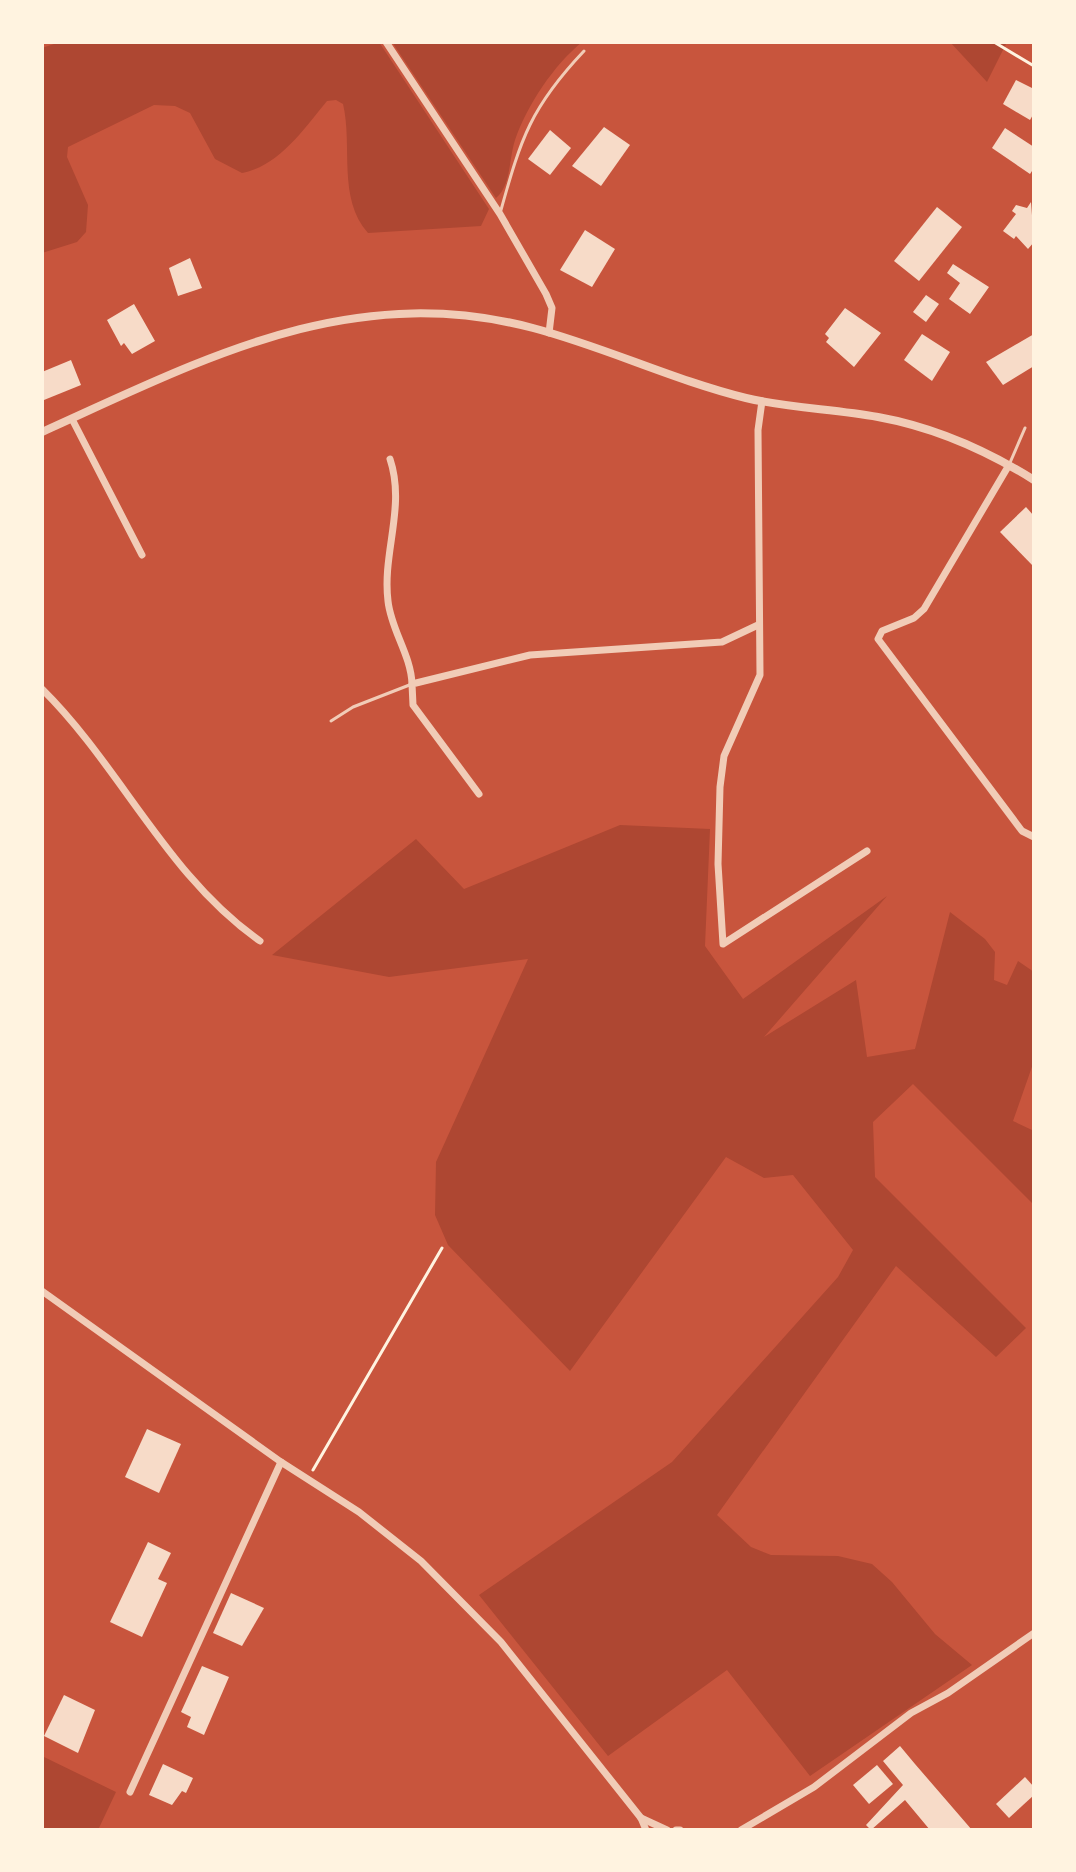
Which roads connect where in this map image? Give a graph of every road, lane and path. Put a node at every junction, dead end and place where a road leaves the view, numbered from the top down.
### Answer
1 (386, 42) edge
2 (994, 42) edge
3 (584, 51) dead end
4 (1034, 66) edge
5 (500, 214) junction
6 (549, 333) junction
7 (762, 401) junction
8 (72, 419) junction
9 (1025, 428) dead end
10 (42, 432) edge
11 (390, 459) dead end
12 (1009, 465) junction
13 (1034, 480) edge
14 (142, 555) dead end
15 (758, 625) junction
16 (412, 684) junction
17 (42, 689) edge
18 (331, 721) dead end
19 (479, 794) dead end
20 (1034, 837) edge
21 (867, 851) dead end
22 (260, 941) dead end
23 (442, 1248) dead end
24 (42, 1291) edge
25 (281, 1462) junction
26 (308, 1479) junction
27 (1034, 1633) edge
28 (130, 1792) dead end
29 (641, 1818) junction
30 (646, 1830) edge
31 (667, 1830) edge
32 (741, 1830) edge

1 - 5 street
2 - 4 path
3 - 5 lane
5 - 6 street
6 - 7 street
6 - 8 street
7 - 12 street
7 - 15 street
8 - 10 street
8 - 14 street
9 - 12 lane
11 - 16 street
12 - 13 street
12 - 20 street
15 - 16 street
15 - 21 street
16 - 18 lane
16 - 19 street
17 - 22 street
23 - 26 path
24 - 25 street
25 - 26 street
25 - 28 street
26 - 29 street
27 - 32 street
29 - 30 street
29 - 31 street

